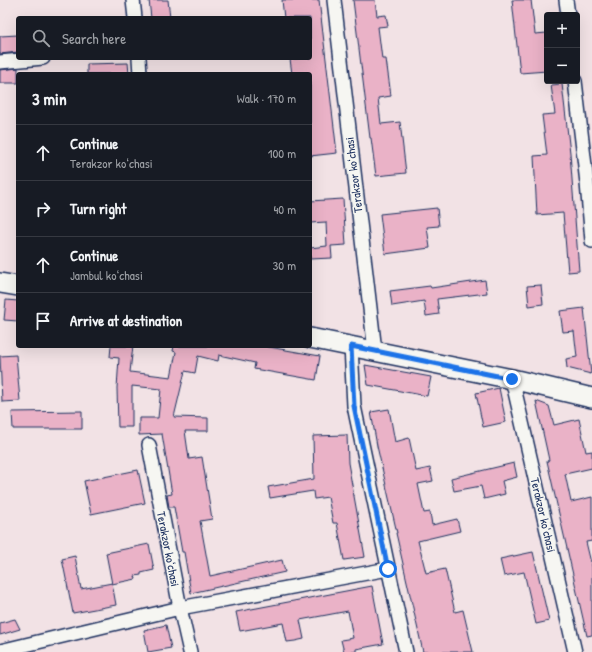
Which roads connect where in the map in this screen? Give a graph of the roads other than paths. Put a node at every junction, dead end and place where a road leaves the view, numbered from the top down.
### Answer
1 (133, 0) edge
2 (334, 0) edge
3 (566, 0) edge
4 (568, 12) edge
5 (135, 16) edge
6 (22, 60) edge
7 (139, 60) edge
8 (0, 62) edge
9 (140, 72) edge
10 (575, 84) edge
11 (590, 178) edge
12 (592, 242) edge
13 (0, 283) edge
14 (16, 286) edge
15 (312, 338) edge
16 (351, 346) junction
17 (375, 351) junction
18 (512, 379) junction
19 (592, 398) edge
20 (149, 445) dead end
21 (388, 569) junction
22 (180, 608) junction
23 (0, 651) edge
24 (190, 652) edge
25 (406, 652) edge
26 (575, 652) edge

1 - 5 street
2 - 17 street, Terakzor koʻchasi
3 - 4 street
6 - 8 street
7 - 9 street
10 - 11 street
11 - 12 street
13 - 14 street
15 - 16 street
16 - 17 street
16 - 21 street
17 - 18 street
18 - 19 street
18 - 26 street, Terakzor koʻchasi
20 - 22 street, Terakzor koʻchasi
21 - 22 street
21 - 25 street
22 - 23 street
22 - 24 street, Terakzor koʻchasi

